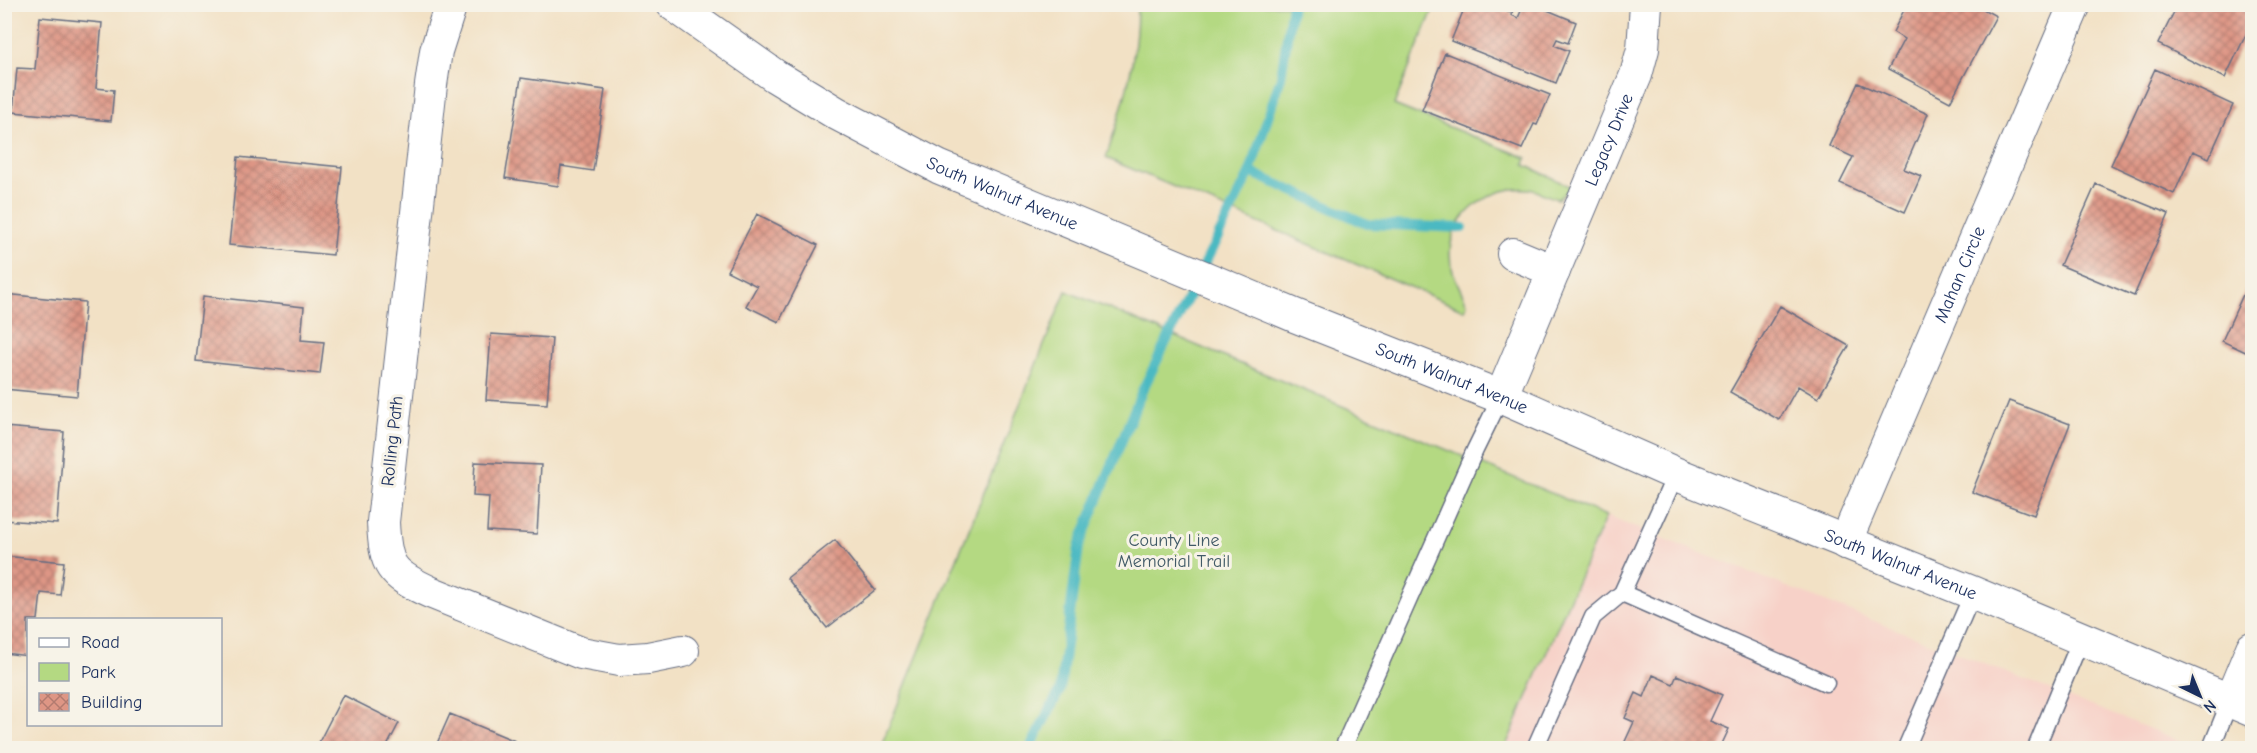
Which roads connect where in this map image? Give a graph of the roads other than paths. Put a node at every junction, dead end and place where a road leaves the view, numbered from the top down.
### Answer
1 (451, 4) edge
2 (673, 4) edge
3 (1646, 4) edge
4 (2075, 4) edge
5 (1513, 254) dead end
6 (1554, 271) junction
7 (1501, 397) junction
8 (1676, 474) junction
9 (1845, 543) junction
10 (1622, 593) junction
11 (1972, 593) junction
12 (2081, 639) junction
13 (2253, 648) edge
14 (683, 651) dead end
15 (1826, 683) dead end
16 (2241, 705) edge
17 (1343, 748) edge
18 (1535, 748) edge
19 (1906, 748) edge
20 (2036, 748) edge
21 (2211, 748) edge

1 - 14 street, Rolling Path
2 - 7 street, South Walnut Avenue
3 - 6 street, Legacy Drive
4 - 9 street, Mahan Circle
5 - 6 street
6 - 7 street, Legacy Drive
7 - 8 street, South Walnut Avenue
7 - 17 lane
8 - 9 street, South Walnut Avenue
8 - 10 lane
9 - 11 street, South Walnut Avenue
10 - 15 lane
10 - 18 lane
11 - 12 street, South Walnut Avenue
11 - 19 lane
12 - 16 street, South Walnut Avenue
12 - 20 lane
13 - 16 street
16 - 21 lane

